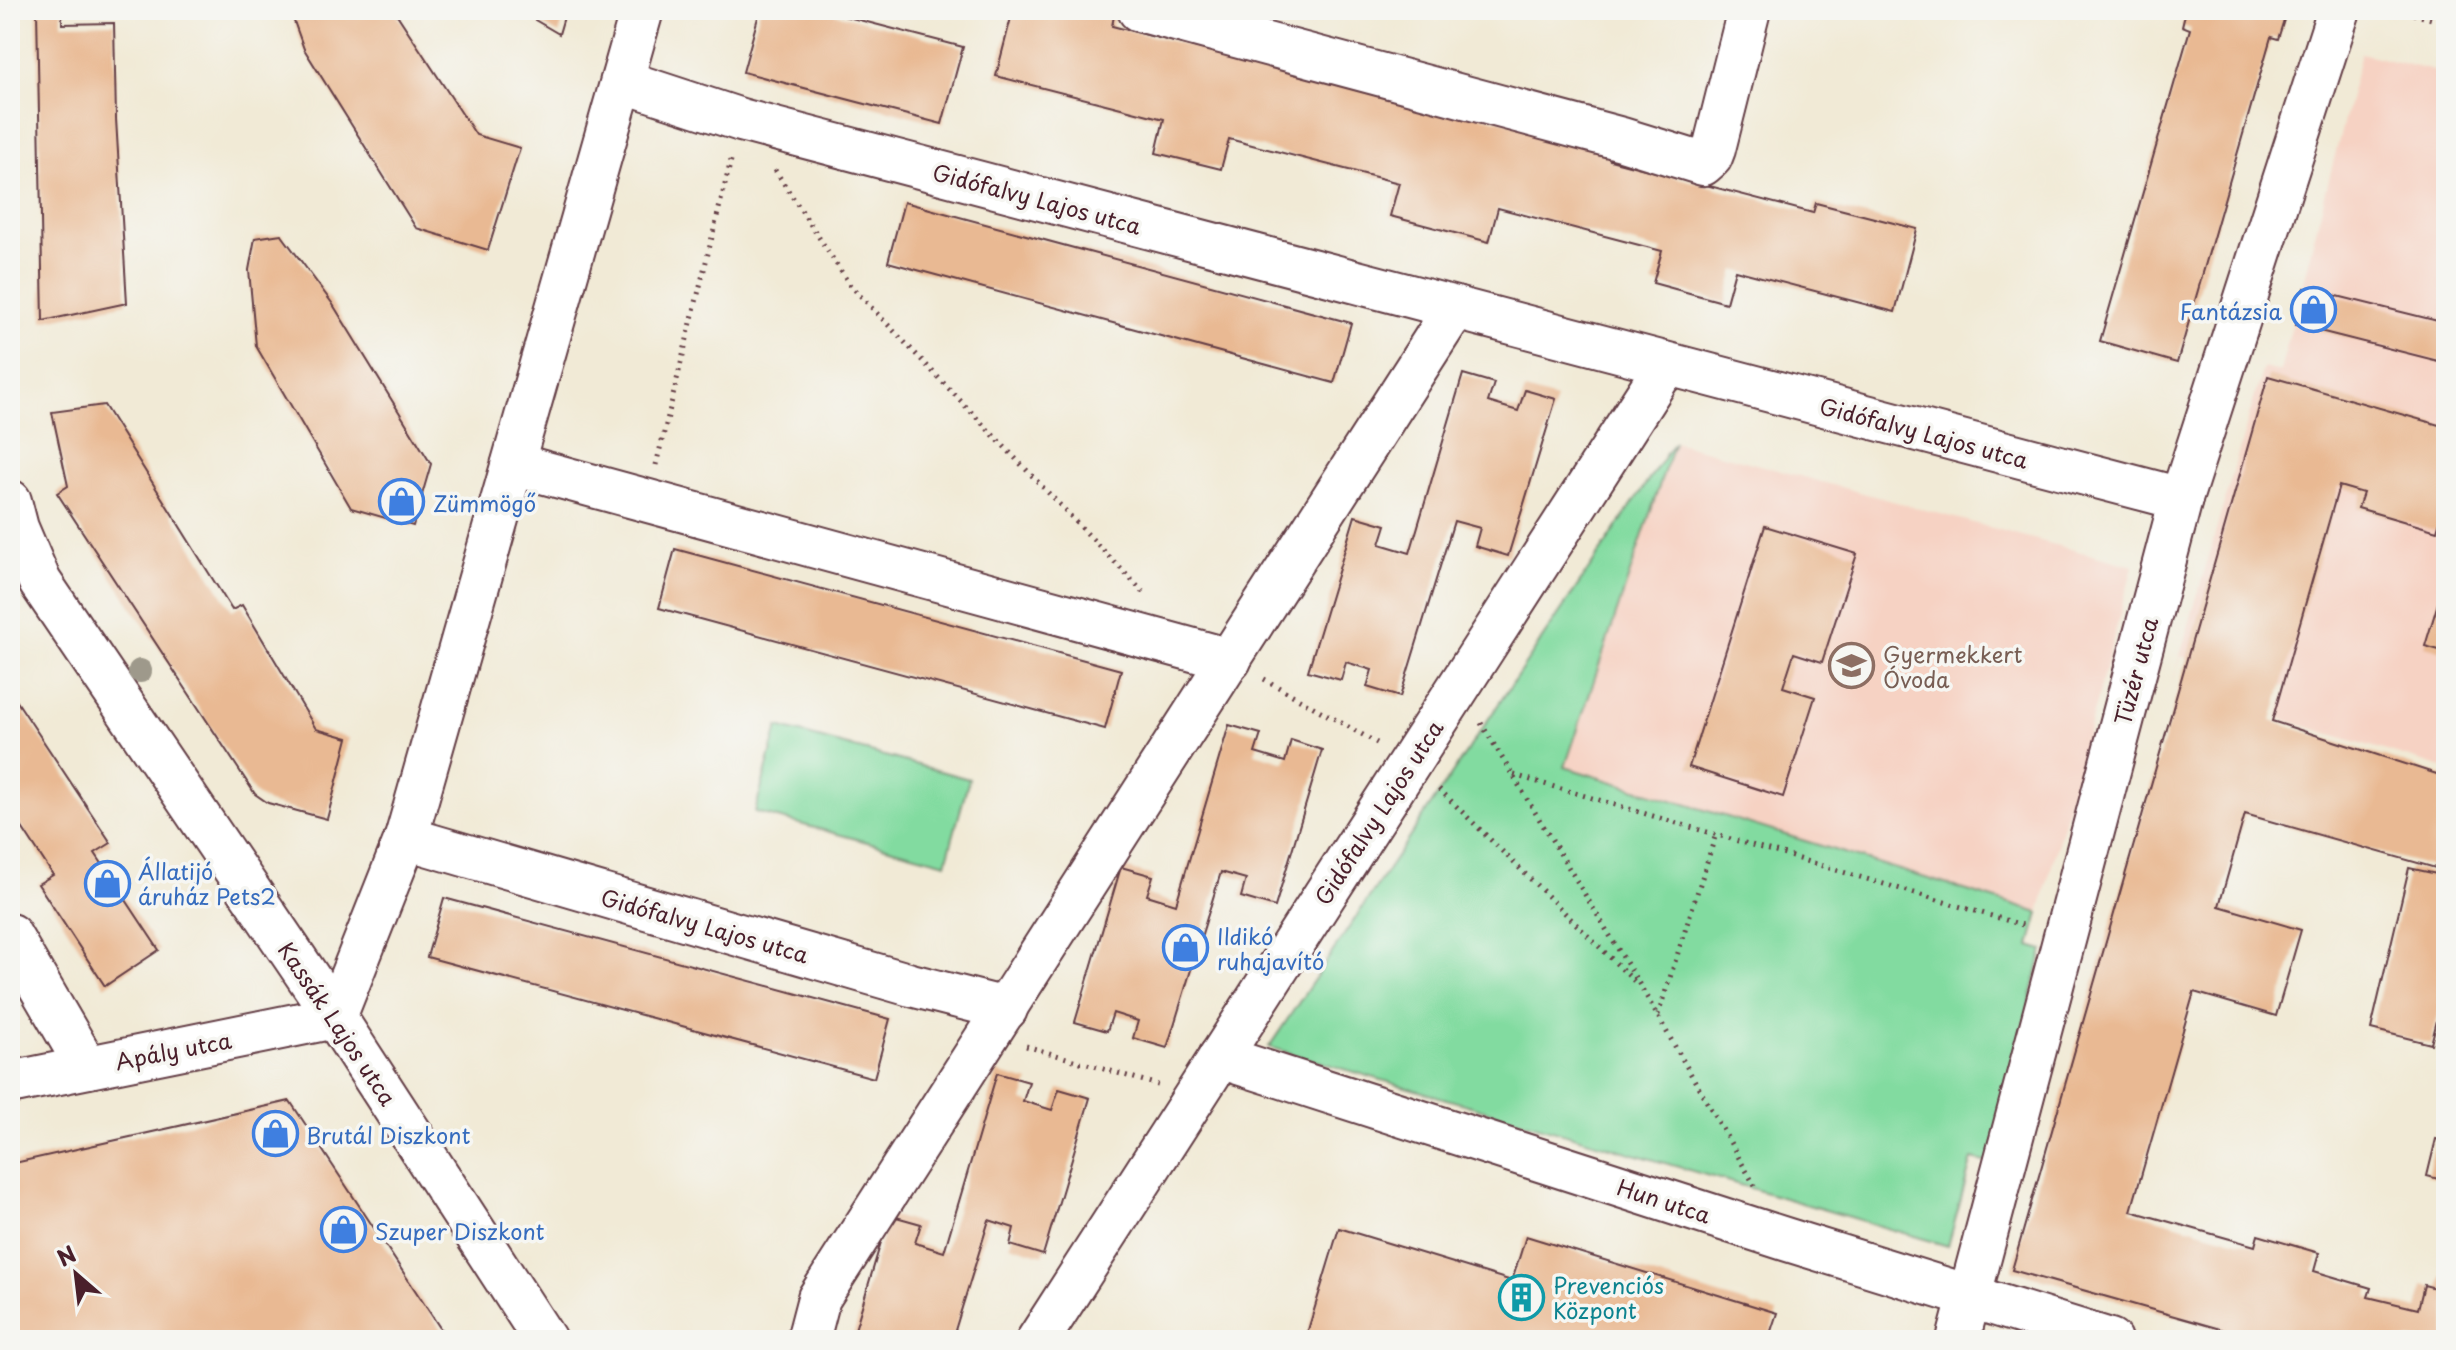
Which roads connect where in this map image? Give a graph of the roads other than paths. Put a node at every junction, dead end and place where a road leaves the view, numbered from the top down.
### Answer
1 (642, 10) edge
2 (1139, 10) edge
3 (1749, 10) edge
4 (2339, 10) edge
5 (622, 81) junction
6 (1455, 308) junction
7 (1666, 365) junction
8 (513, 464) junction
9 (2181, 499) junction
10 (10, 501) edge
11 (1230, 660) junction
12 (406, 838) junction
13 (10, 935) edge
14 (335, 1017) junction
15 (998, 1022) junction
16 (1220, 1057) junction
17 (87, 1067) junction
18 (10, 1083) edge
19 (1968, 1295) junction
20 (545, 1340) edge
21 (808, 1340) edge
22 (1038, 1340) edge
23 (1958, 1340) edge
24 (2110, 1340) edge

1 - 5 street
2 - 3 street
4 - 9 street, Tüzér utca
5 - 6 street, Gidófalvy Lajos utca
5 - 8 street
6 - 7 street, Gidófalvy Lajos utca
6 - 11 street
7 - 9 street, Gidófalvy Lajos utca
7 - 16 street, Gidófalvy Lajos utca
8 - 11 street
8 - 12 street
9 - 19 street, Tüzér utca
10 - 14 street, Kassák Lajos utca
11 - 15 street
12 - 14 street
12 - 15 street, Gidófalvy Lajos utca
13 - 17 street
14 - 17 street, Apály utca
14 - 20 street, Kassák Lajos utca
15 - 21 street
16 - 19 street, Hun utca
16 - 22 street, Gidófalvy Lajos utca
17 - 18 street, Apály utca
19 - 23 street, Tüzér utca
19 - 24 street, Hun utca

